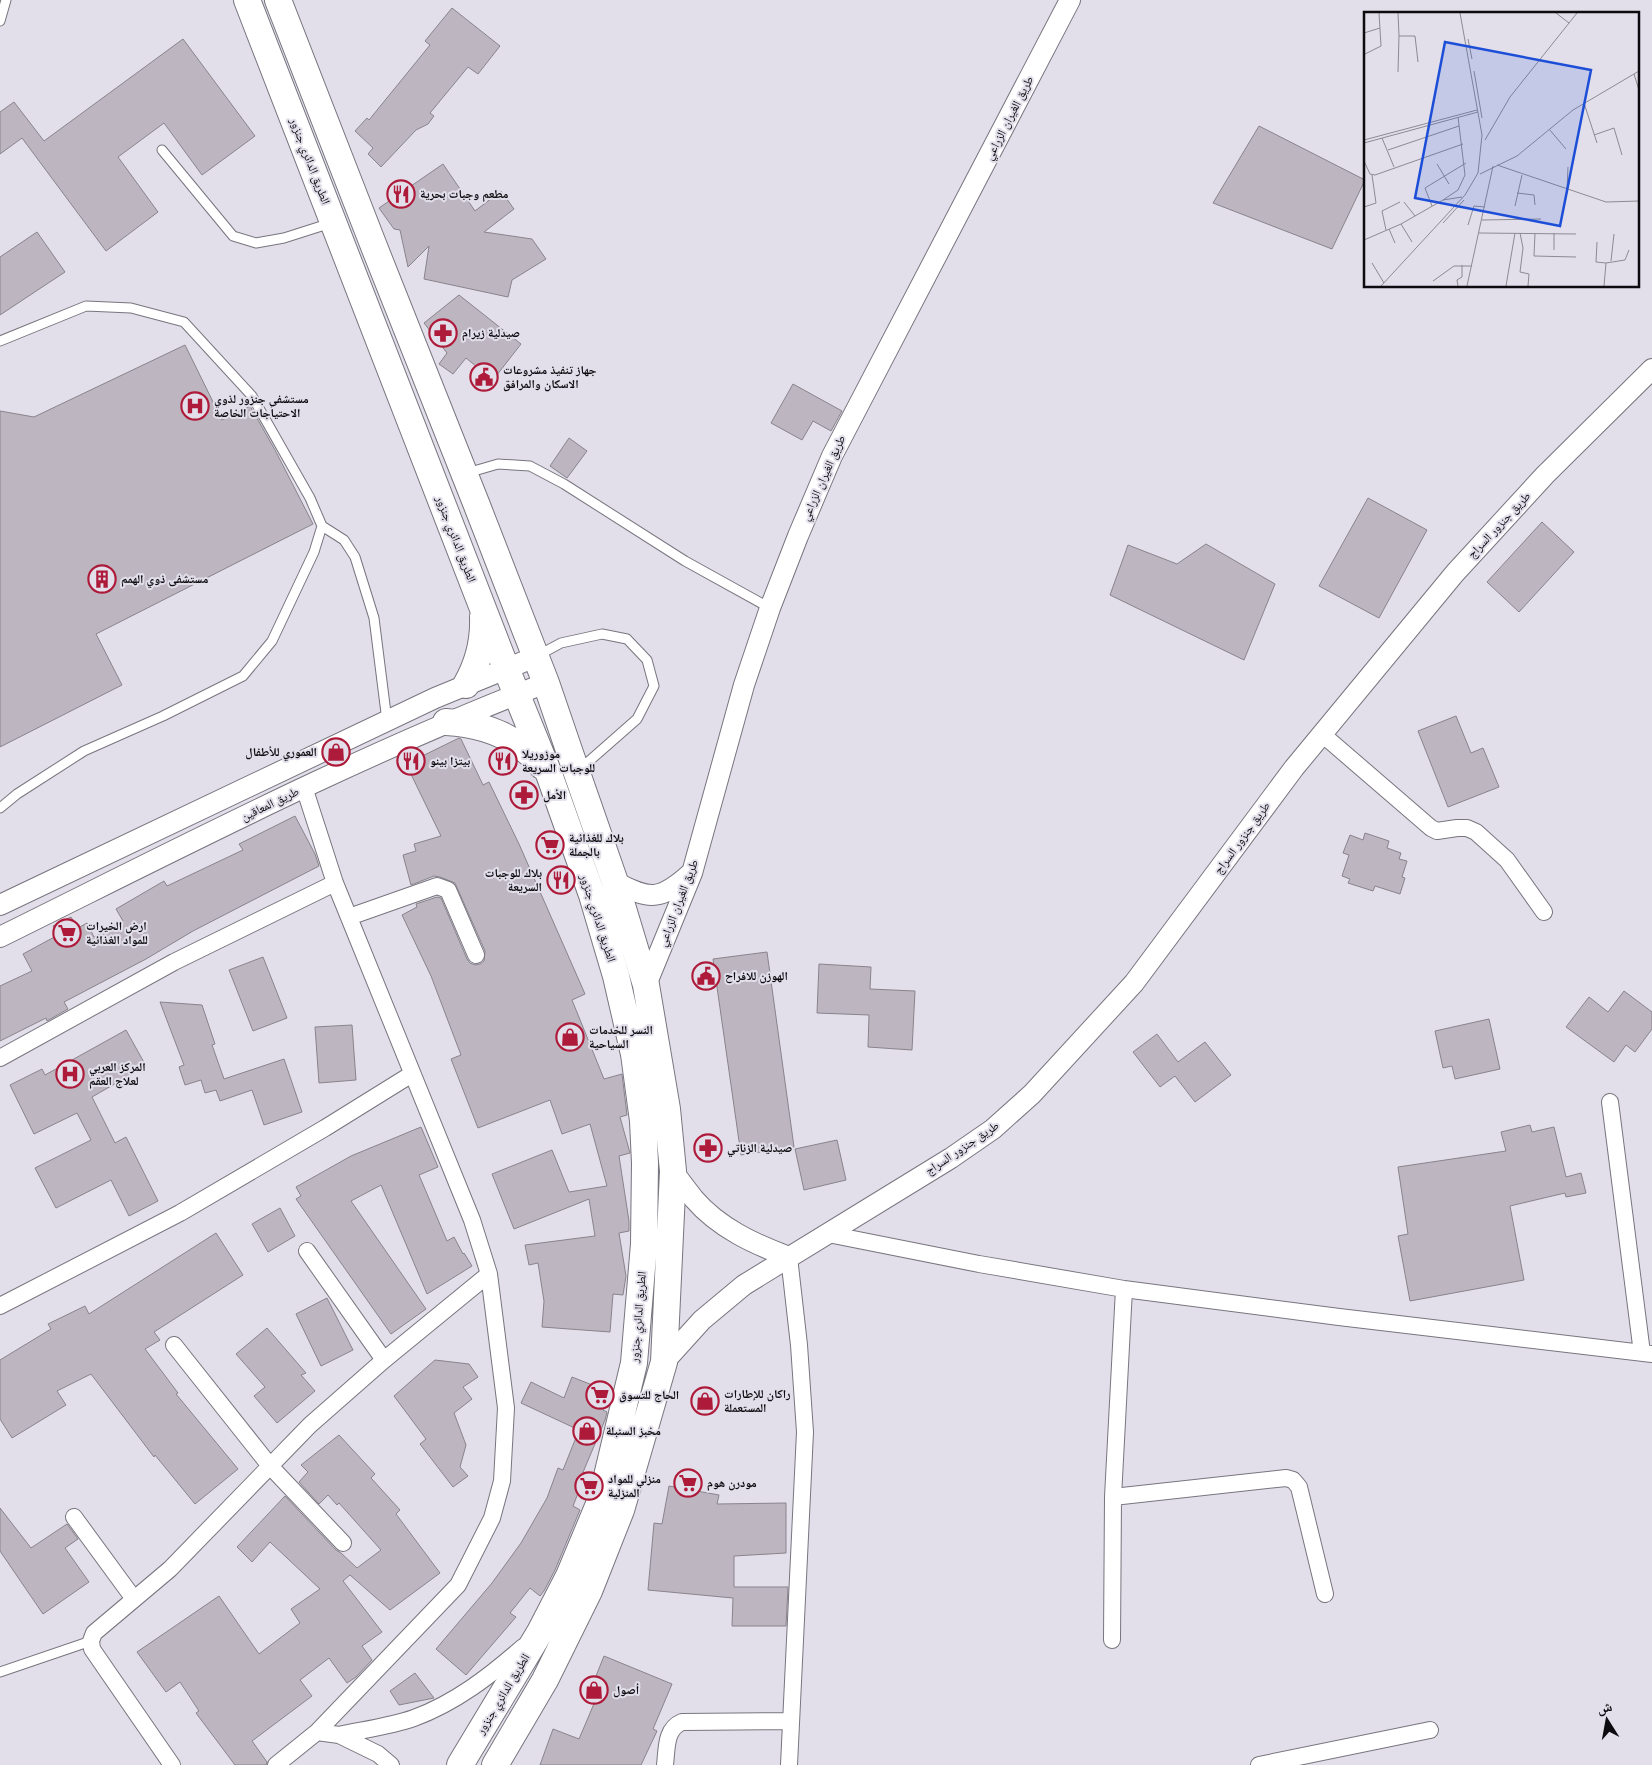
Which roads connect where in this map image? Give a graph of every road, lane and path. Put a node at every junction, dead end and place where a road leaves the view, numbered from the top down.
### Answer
1 (6, 0) edge
2 (247, 0) edge
3 (278, 0) edge
4 (1070, 0) edge
5 (0, 21) edge
6 (162, 150) dead end
7 (333, 222) junction
8 (0, 341) edge
9 (1652, 370) edge
10 (464, 474) junction
11 (322, 526) junction
12 (483, 606) junction
13 (770, 608) junction
14 (535, 657) junction
15 (506, 668) junction
16 (546, 683) junction
17 (466, 685) junction
18 (517, 694) junction
19 (387, 721) junction
20 (446, 722) junction
21 (1322, 734) junction
22 (577, 772) junction
23 (549, 774) junction
24 (304, 787) junction
25 (0, 808) edge
26 (692, 873) junction
27 (335, 882) junction
28 (615, 882) junction
29 (1, 902) edge
30 (1544, 912) dead end
31 (349, 917) junction
32 (0, 936) edge
33 (476, 954) dead end
34 (646, 985) junction
35 (0, 1058) edge
36 (412, 1074) junction
37 (1610, 1102) dead end
38 (673, 1172) junction
39 (828, 1234) junction
40 (307, 1251) dead end
41 (789, 1257) junction
42 (489, 1274) junction
43 (1124, 1289) junction
44 (0, 1306) edge
45 (174, 1345) dead end
46 (1647, 1353) edge
47 (384, 1360) junction
48 (664, 1362) junction
49 (270, 1466) junction
50 (1113, 1496) junction
51 (74, 1517) dead end
52 (343, 1543) dead end
53 (1325, 1594) dead end
54 (134, 1599) junction
55 (540, 1632) junction
56 (1112, 1640) dead end
57 (91, 1641) junction
58 (0, 1672) edge
59 (791, 1721) junction
60 (1430, 1730) dead end
61 (317, 1732) junction
62 (339, 1735) junction
63 (172, 1765) edge
64 (276, 1765) edge
65 (391, 1765) edge
66 (460, 1765) edge
67 (495, 1765) edge
68 (665, 1765) edge
69 (789, 1765) edge
70 (1259, 1765) edge

1 - 5 lane
2 - 7 main road, الطريق الدائري جنزور
3 - 10 main road, الطريق الدائري جنزور
4 - 13 street, طريق الغيران الزراعي
6 - 7 lane
7 - 12 main road, الطريق الدائري جنزور
8 - 11 lane
9 - 21 street, طريق جنزور السراج
10 - 13 lane
10 - 14 main road, الطريق الدائري جنزور
11 - 19 lane
11 - 25 lane
12 - 15 main road, الطريق الدائري جنزور
12 - 17 main road
13 - 26 street, طريق الغيران الزراعي
14 - 15 street, طريق المعاقين
14 - 16 main road, الطريق الدائري جنزور
14 - 22 lane
15 - 17 street, طريق المعاقين
15 - 18 main road, الطريق الدائري جنزور
16 - 18 street, طريق المعاقين
16 - 22 main road, الطريق الدائري جنزور
17 - 19 street, طريق المعاقين
18 - 20 street, طريق المعاقين
18 - 23 main road, الطريق الدائري جنزور
19 - 29 street, طريق المعاقين
20 - 23 main road
20 - 24 street, طريق المعاقين
21 - 30 street
21 - 39 street, طريق جنزور السراج
22 - 28 main road, الطريق الدائري جنزور
23 - 55 main road, الطريق الدائري جنزور
24 - 27 street
24 - 32 street, طريق المعاقين
26 - 28 street
26 - 34 street, طريق الغيران الزراعي
27 - 31 street
27 - 35 street
28 - 34 main road, الطريق الدائري جنزور
31 - 33 street
31 - 36 street
34 - 38 main road, الطريق الدائري جنزور
36 - 42 street
36 - 44 street
37 - 46 street
38 - 41 street
38 - 48 main road, الطريق الدائري جنزور
39 - 41 street, طريق جنزور السراج
39 - 43 street
40 - 47 street
41 - 48 street, طريق جنزور السراج
41 - 59 street
42 - 47 street
42 - 61 street
43 - 46 street
43 - 50 street
45 - 49 street
47 - 49 street
48 - 67 main road, الطريق الدائري جنزور
49 - 52 street
49 - 54 street
50 - 53 street
50 - 56 street
51 - 54 street
54 - 57 street
55 - 62 street
55 - 66 main road, الطريق الدائري جنزور
57 - 58 lane
57 - 63 street
59 - 68 street
59 - 69 street
60 - 70 street
61 - 62 street
61 - 64 street
62 - 65 street

